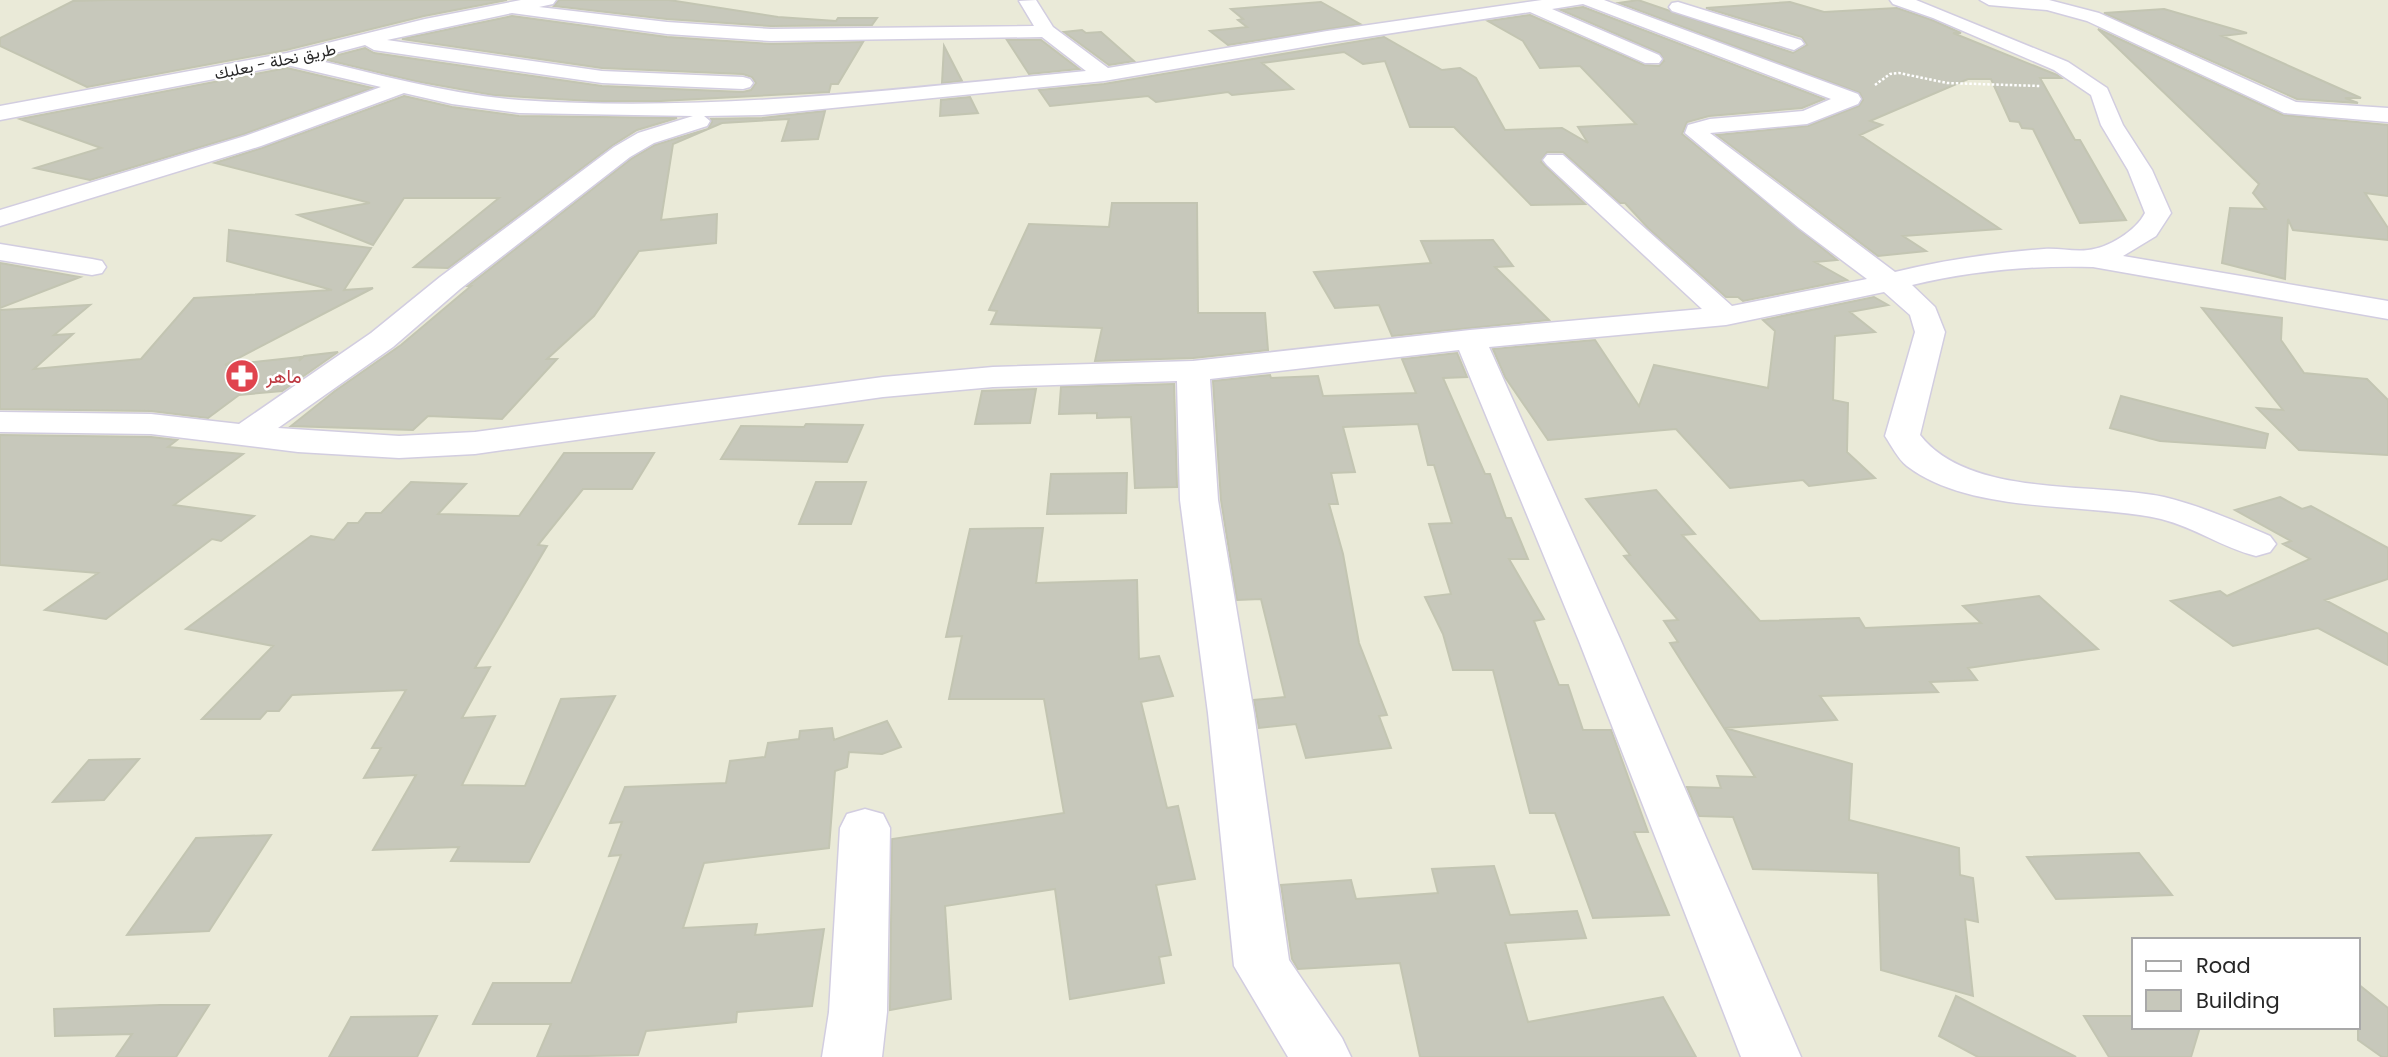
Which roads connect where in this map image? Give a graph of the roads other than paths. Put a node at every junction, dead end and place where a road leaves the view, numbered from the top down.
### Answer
1 (547, 0) edge
2 (1578, 0) edge
3 (1588, 0) edge
4 (1656, 0) edge
5 (1899, 0) edge
6 (1989, 0) edge
7 (1028, 1) edge
8 (503, 8) junction
9 (1535, 8) junction
10 (425, 25) junction
11 (1046, 31) junction
12 (476, 33) dead end
13 (918, 33) junction
14 (362, 42) junction
15 (1794, 44) dead end
16 (287, 59) junction
17 (1652, 59) dead end
18 (688, 61) dead end
19 (1104, 75) junction
20 (404, 86) junction
21 (916, 94) junction
22 (747, 100) junction
23 (0, 113) edge
24 (2383, 117) edge
25 (1555, 160) dead end
26 (0, 218) edge
27 (0, 253) edge
28 (2093, 259) junction
29 (92, 267) dead end
30 (1889, 283) junction
31 (2388, 310) edge
32 (1726, 316) junction
33 (1470, 339) junction
34 (1193, 371) junction
35 (0, 422) edge
36 (246, 435) junction
37 (2256, 544) dead end
38 (865, 828) dead end
39 (852, 1057) edge
40 (1321, 1057) edge
41 (1770, 1057) edge

1 - 8 street, طريق نحلة - بعلبك
2 - 9 street
3 - 30 street
4 - 15 street
5 - 28 street
6 - 24 street
7 - 11 street
8 - 10 street, طريق نحلة - بعلبك
8 - 13 street
9 - 17 street
9 - 19 street
10 - 12 street
10 - 14 street, طريق نحلة - بعلبك
11 - 13 street
11 - 19 street
13 - 21 street
14 - 16 street, طريق نحلة - بعلبك
14 - 22 street
16 - 20 street
16 - 23 street, طريق نحلة - بعلبك
18 - 22 street
19 - 21 street
20 - 22 street
20 - 26 street
21 - 22 street
22 - 36 street
25 - 32 street
27 - 29 street
28 - 30 street
28 - 31 street
30 - 32 street
30 - 37 street
32 - 33 street
33 - 34 street
33 - 41 street
34 - 36 street
34 - 40 street
35 - 36 street
38 - 39 street

